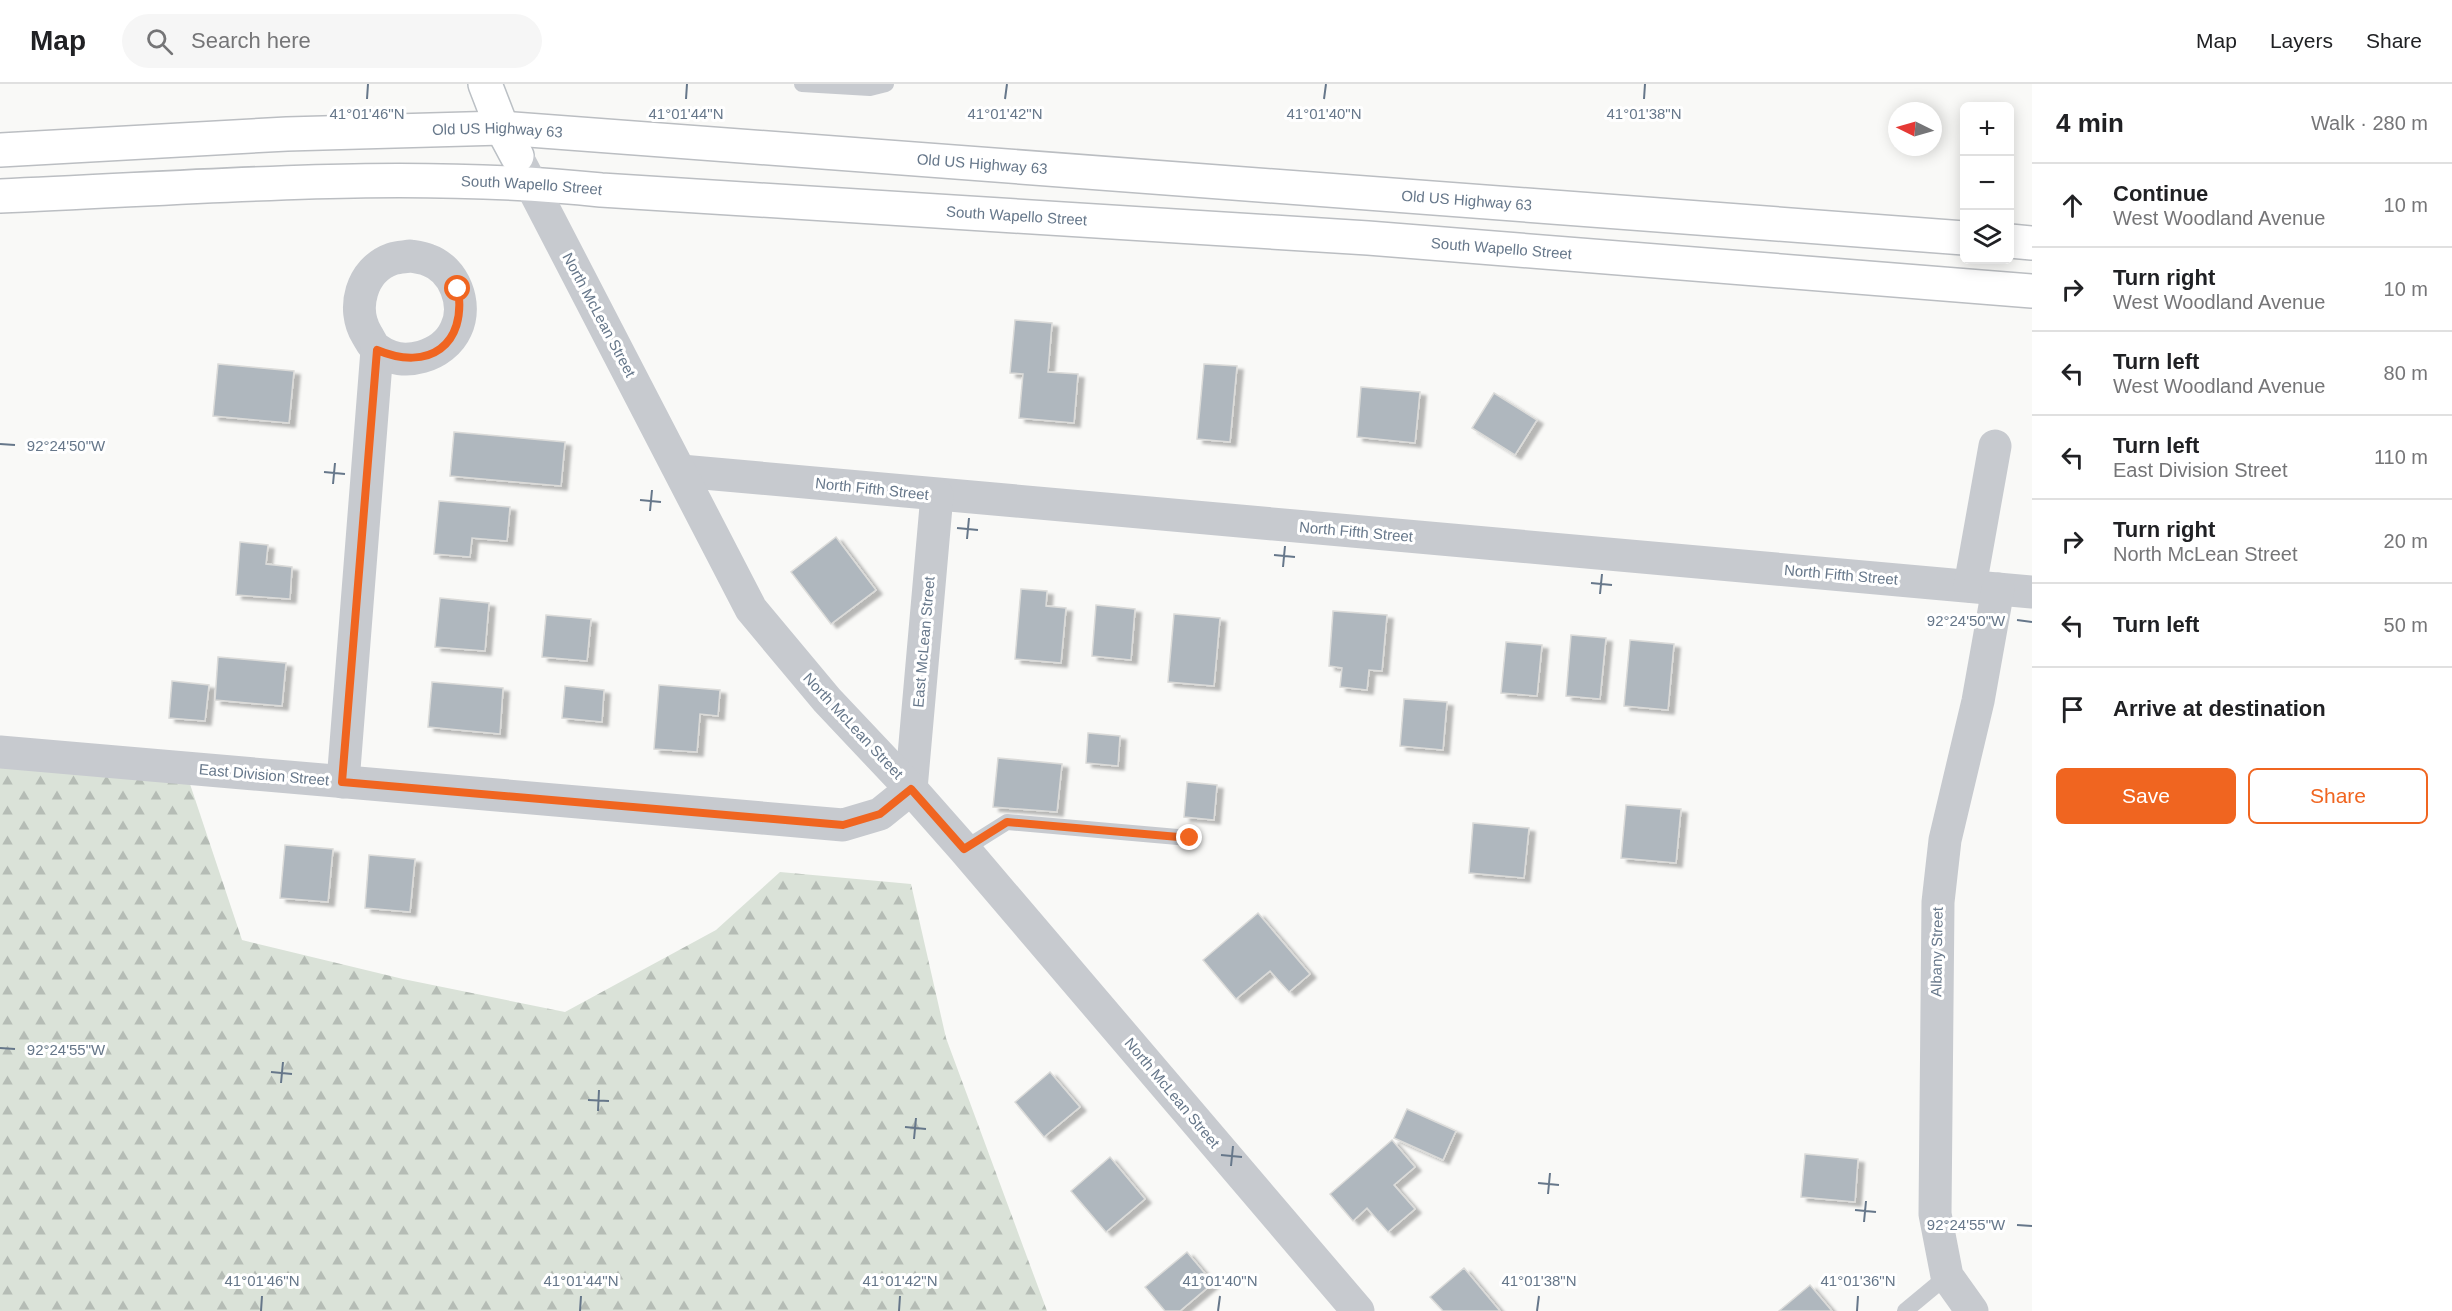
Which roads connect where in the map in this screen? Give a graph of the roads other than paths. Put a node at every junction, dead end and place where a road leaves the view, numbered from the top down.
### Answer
1 (485, 84) edge
2 (802, 84) edge
3 (886, 84) edge
4 (502, 128) junction
5 (0, 150) edge
6 (523, 169) junction
7 (0, 196) edge
8 (1960, 238) edge
9 (2014, 242) edge
10 (2032, 243) edge
11 (2032, 291) edge
12 (377, 350) dead end
13 (1995, 446) dead end
14 (681, 471) junction
15 (937, 495) junction
16 (1984, 588) junction
17 (2032, 592) edge
18 (0, 752) edge
19 (342, 782) junction
20 (911, 789) junction
21 (1190, 838) dead end
22 (964, 849) junction
23 (1947, 1276) junction
24 (1358, 1311) edge
25 (1905, 1311) edge
26 (1972, 1311) edge

1 - 4 main road
2 - 3 lane
4 - 5 main road, Old US Highway 63
4 - 6 main road
4 - 8 main road, Old US Highway 63
6 - 7 main road, South Wapello Street
6 - 11 main road, South Wapello Street
6 - 14 street, North McLean Street
9 - 10 main road
12 - 19 street
13 - 16 street, Albany Street
14 - 15 street, North Fifth Street
14 - 20 street, North McLean Street
15 - 16 street, North Fifth Street
15 - 20 street, East McLean Street
16 - 17 street, North Fifth Street
16 - 23 street, Albany Street
18 - 19 street, East Division Street
19 - 20 street, East Division Street
20 - 22 street, North McLean Street
21 - 22 lane
22 - 24 street, North McLean Street
23 - 25 lane
23 - 26 street, Albany Street

